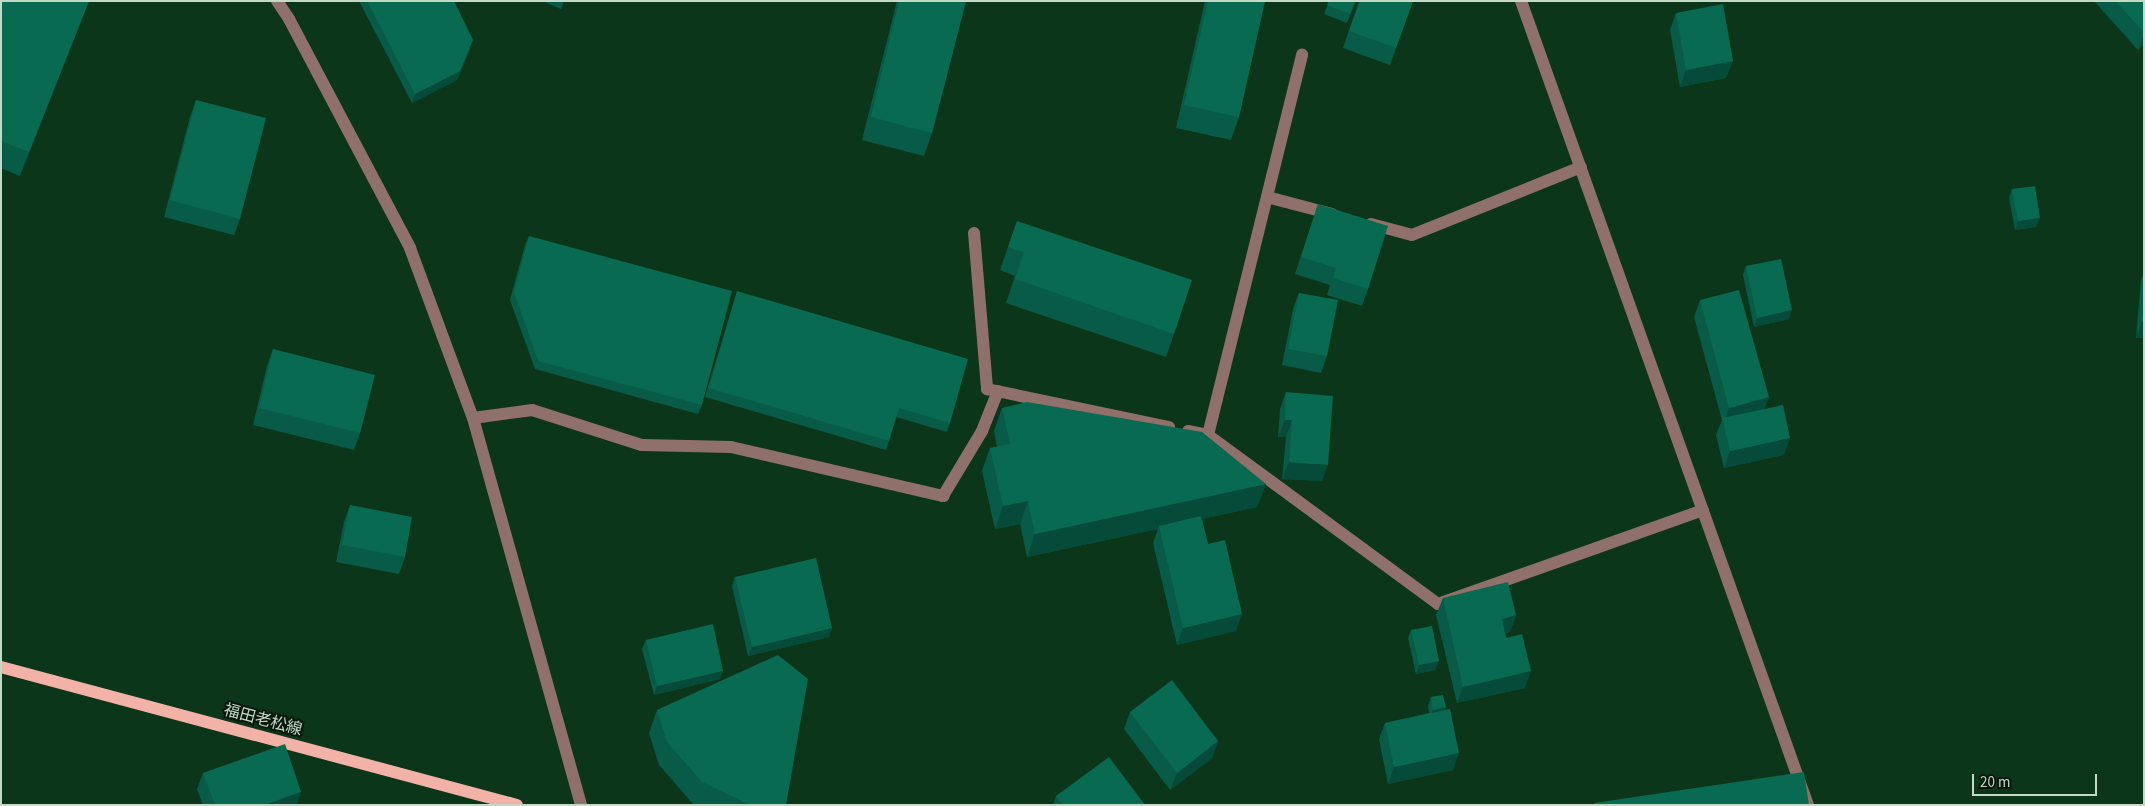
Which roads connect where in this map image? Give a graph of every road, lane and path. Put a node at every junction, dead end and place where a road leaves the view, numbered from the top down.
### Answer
1 (277, 1) edge
2 (1521, 1) edge
3 (1302, 54) dead end
4 (1581, 167) junction
5 (1267, 197) junction
6 (974, 233) dead end
7 (998, 391) junction
8 (473, 418) junction
9 (1208, 435) junction
10 (1703, 510) junction
11 (1, 666) edge
12 (517, 805) edge
13 (580, 805) edge
14 (1808, 805) edge

1 - 8 street
2 - 4 street
3 - 5 street
4 - 5 street
4 - 10 street
5 - 9 street
6 - 7 street
7 - 8 street
7 - 9 street
8 - 13 street
9 - 10 street
10 - 14 street
11 - 12 main road, 福田老松線

